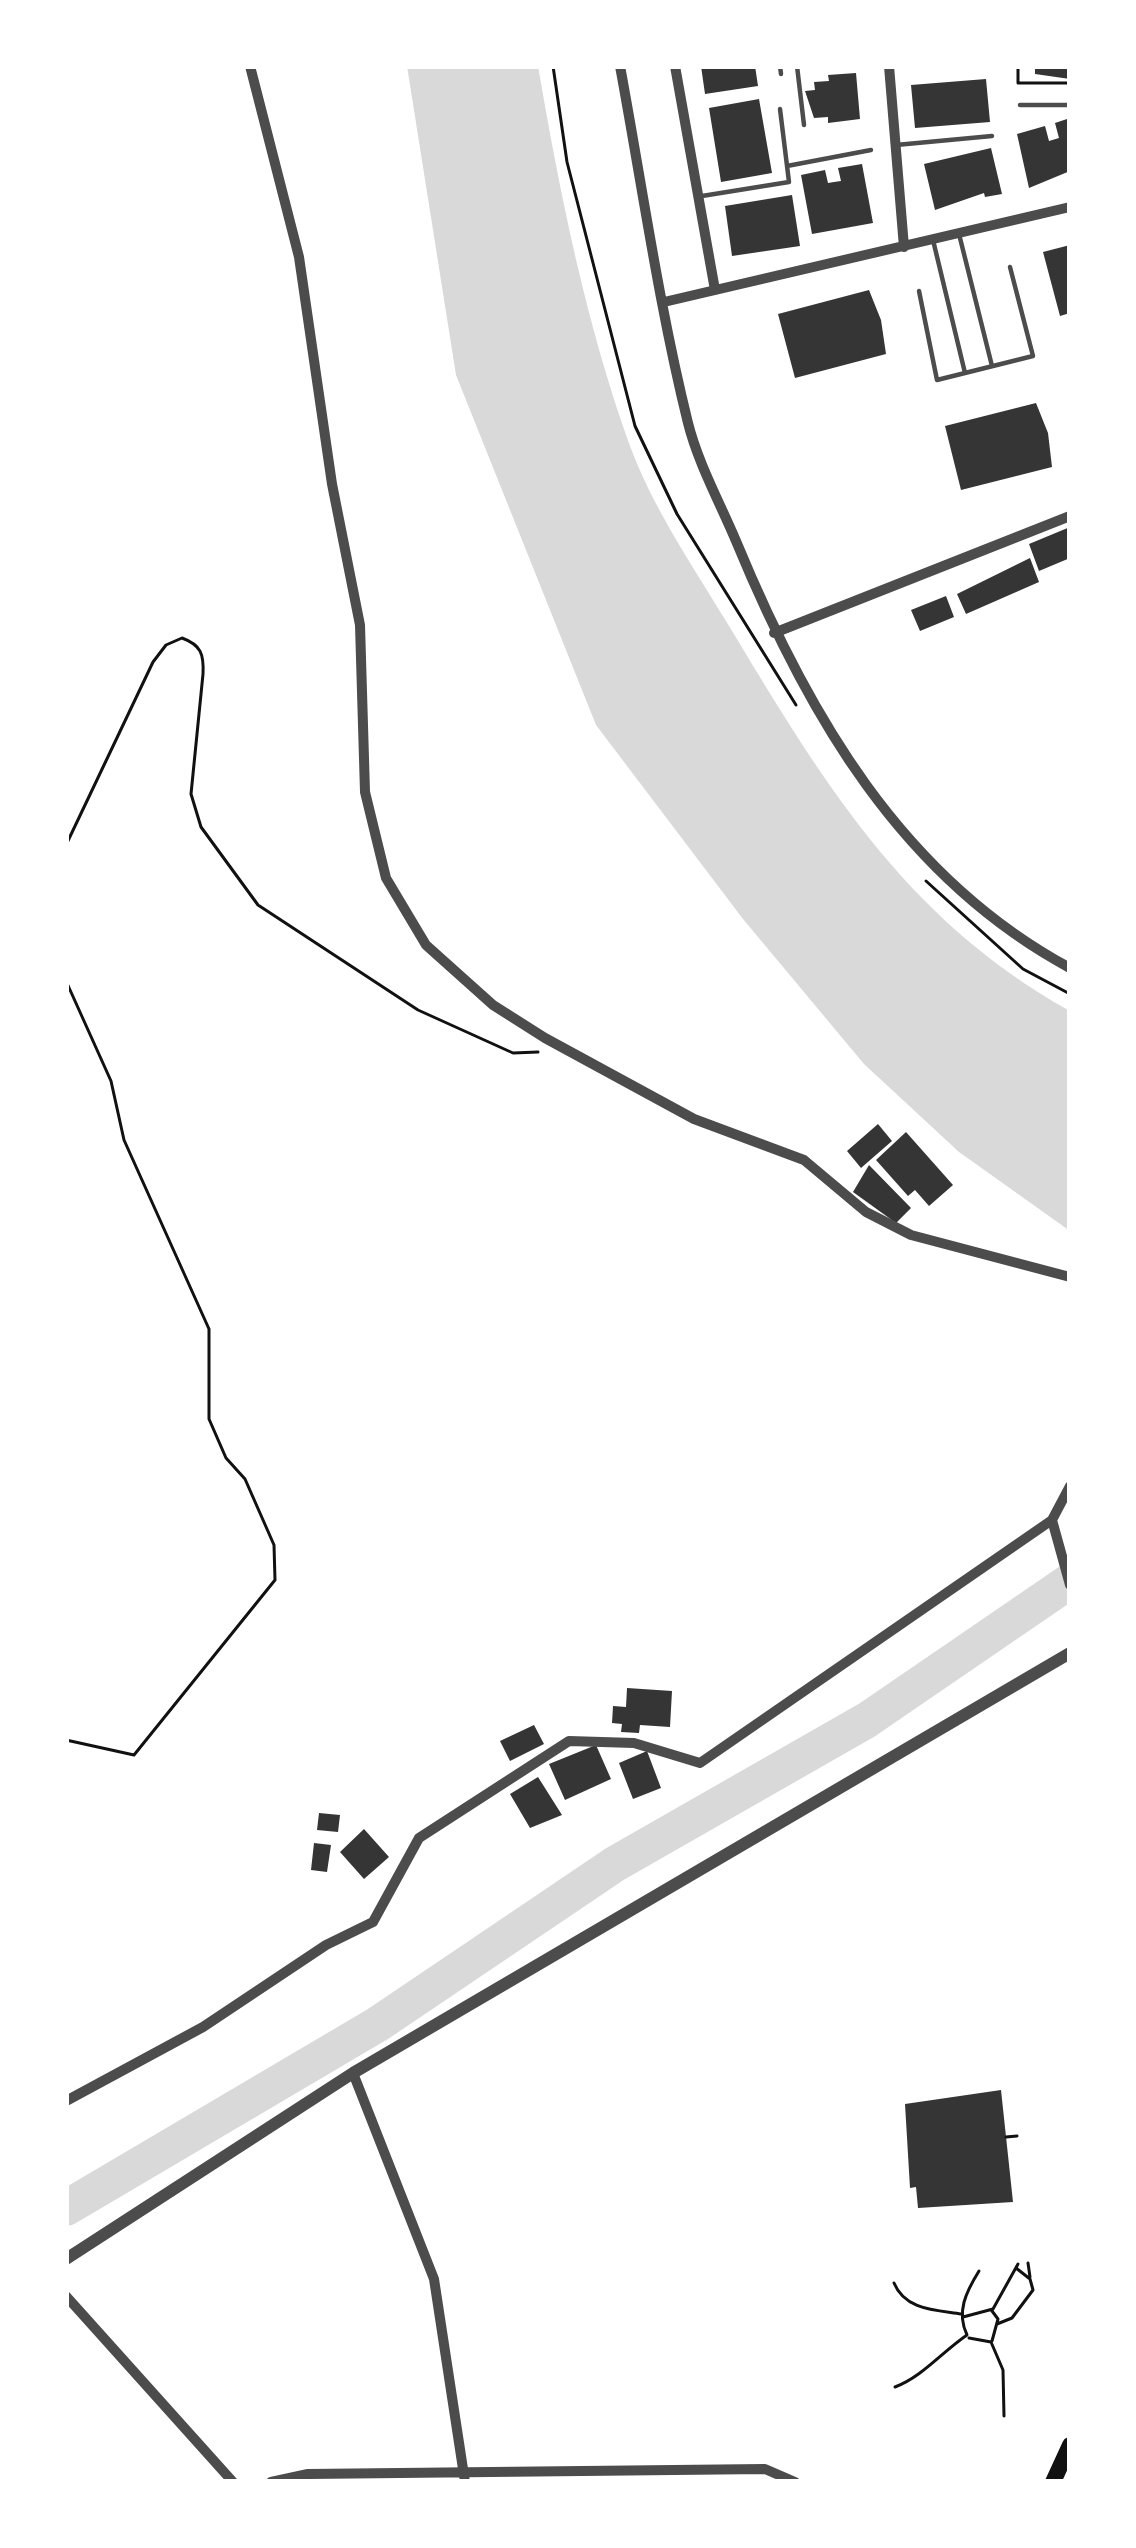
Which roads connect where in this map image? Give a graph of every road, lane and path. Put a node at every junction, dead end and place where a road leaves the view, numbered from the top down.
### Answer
1 (250, 66) edge
2 (620, 66) edge
3 (675, 66) edge
4 (797, 66) edge
5 (889, 66) edge
6 (1018, 66) edge
7 (1070, 83) edge
8 (1070, 105) edge
9 (1020, 106) dead end
10 (779, 109) dead end
11 (804, 125) dead end
12 (992, 136) dead end
13 (896, 145) junction
14 (872, 150) dead end
15 (787, 166) junction
16 (696, 197) junction
17 (1070, 207) edge
18 (959, 234) junction
19 (933, 240) junction
20 (904, 247) junction
21 (1010, 267) dead end
22 (715, 290) junction
23 (919, 291) dead end
24 (664, 302) junction
25 (992, 366) junction
26 (965, 373) junction
27 (1070, 515) edge
28 (774, 633) junction
29 (66, 845) edge
30 (1070, 968) edge
31 (66, 981) edge
32 (567, 1050) junction
33 (1070, 1277) edge
34 (1070, 1486) edge
35 (1052, 1520) junction
36 (1070, 1585) edge
37 (1070, 1653) edge
38 (66, 1740) edge
39 (353, 2073) junction
40 (66, 2101) edge
41 (1017, 2136) dead end
42 (1006, 2137) dead end
43 (66, 2259) edge
44 (1028, 2263) dead end
45 (979, 2271) dead end
46 (1030, 2279) junction
47 (894, 2283) dead end
48 (66, 2296) edge
49 (991, 2310) junction
50 (963, 2316) junction
51 (997, 2324) junction
52 (968, 2336) junction
53 (991, 2342) junction
54 (895, 2387) dead end
55 (1004, 2416) dead end
56 (1070, 2445) edge
57 (465, 2478) edge
58 (233, 2482) edge
59 (271, 2482) edge
60 (795, 2482) edge
61 (1053, 2482) edge

1 - 32 street
2 - 24 street
3 - 16 street
4 - 11 lane
5 - 13 street
6 - 7 path
8 - 9 lane
10 - 15 lane
12 - 13 lane
13 - 20 street
14 - 15 lane
15 - 16 lane
16 - 22 street
17 - 18 street
18 - 19 street
18 - 25 lane
19 - 20 street
19 - 26 lane
20 - 22 street
21 - 25 lane
22 - 24 street
23 - 26 lane
24 - 28 street
25 - 26 lane
27 - 28 street
28 - 30 street
29 - 32 path
31 - 38 path
32 - 33 street
34 - 35 street
35 - 36 street
35 - 40 street
37 - 39 street
39 - 43 street
39 - 57 street
41 - 42 path
44 - 46 path
45 - 50 path
46 - 49 path
46 - 51 path
47 - 50 path
48 - 58 street
49 - 50 path
49 - 51 path
50 - 52 path
51 - 53 path
52 - 53 path
52 - 54 path
53 - 55 path
56 - 61 highway
57 - 59 street
57 - 60 street

